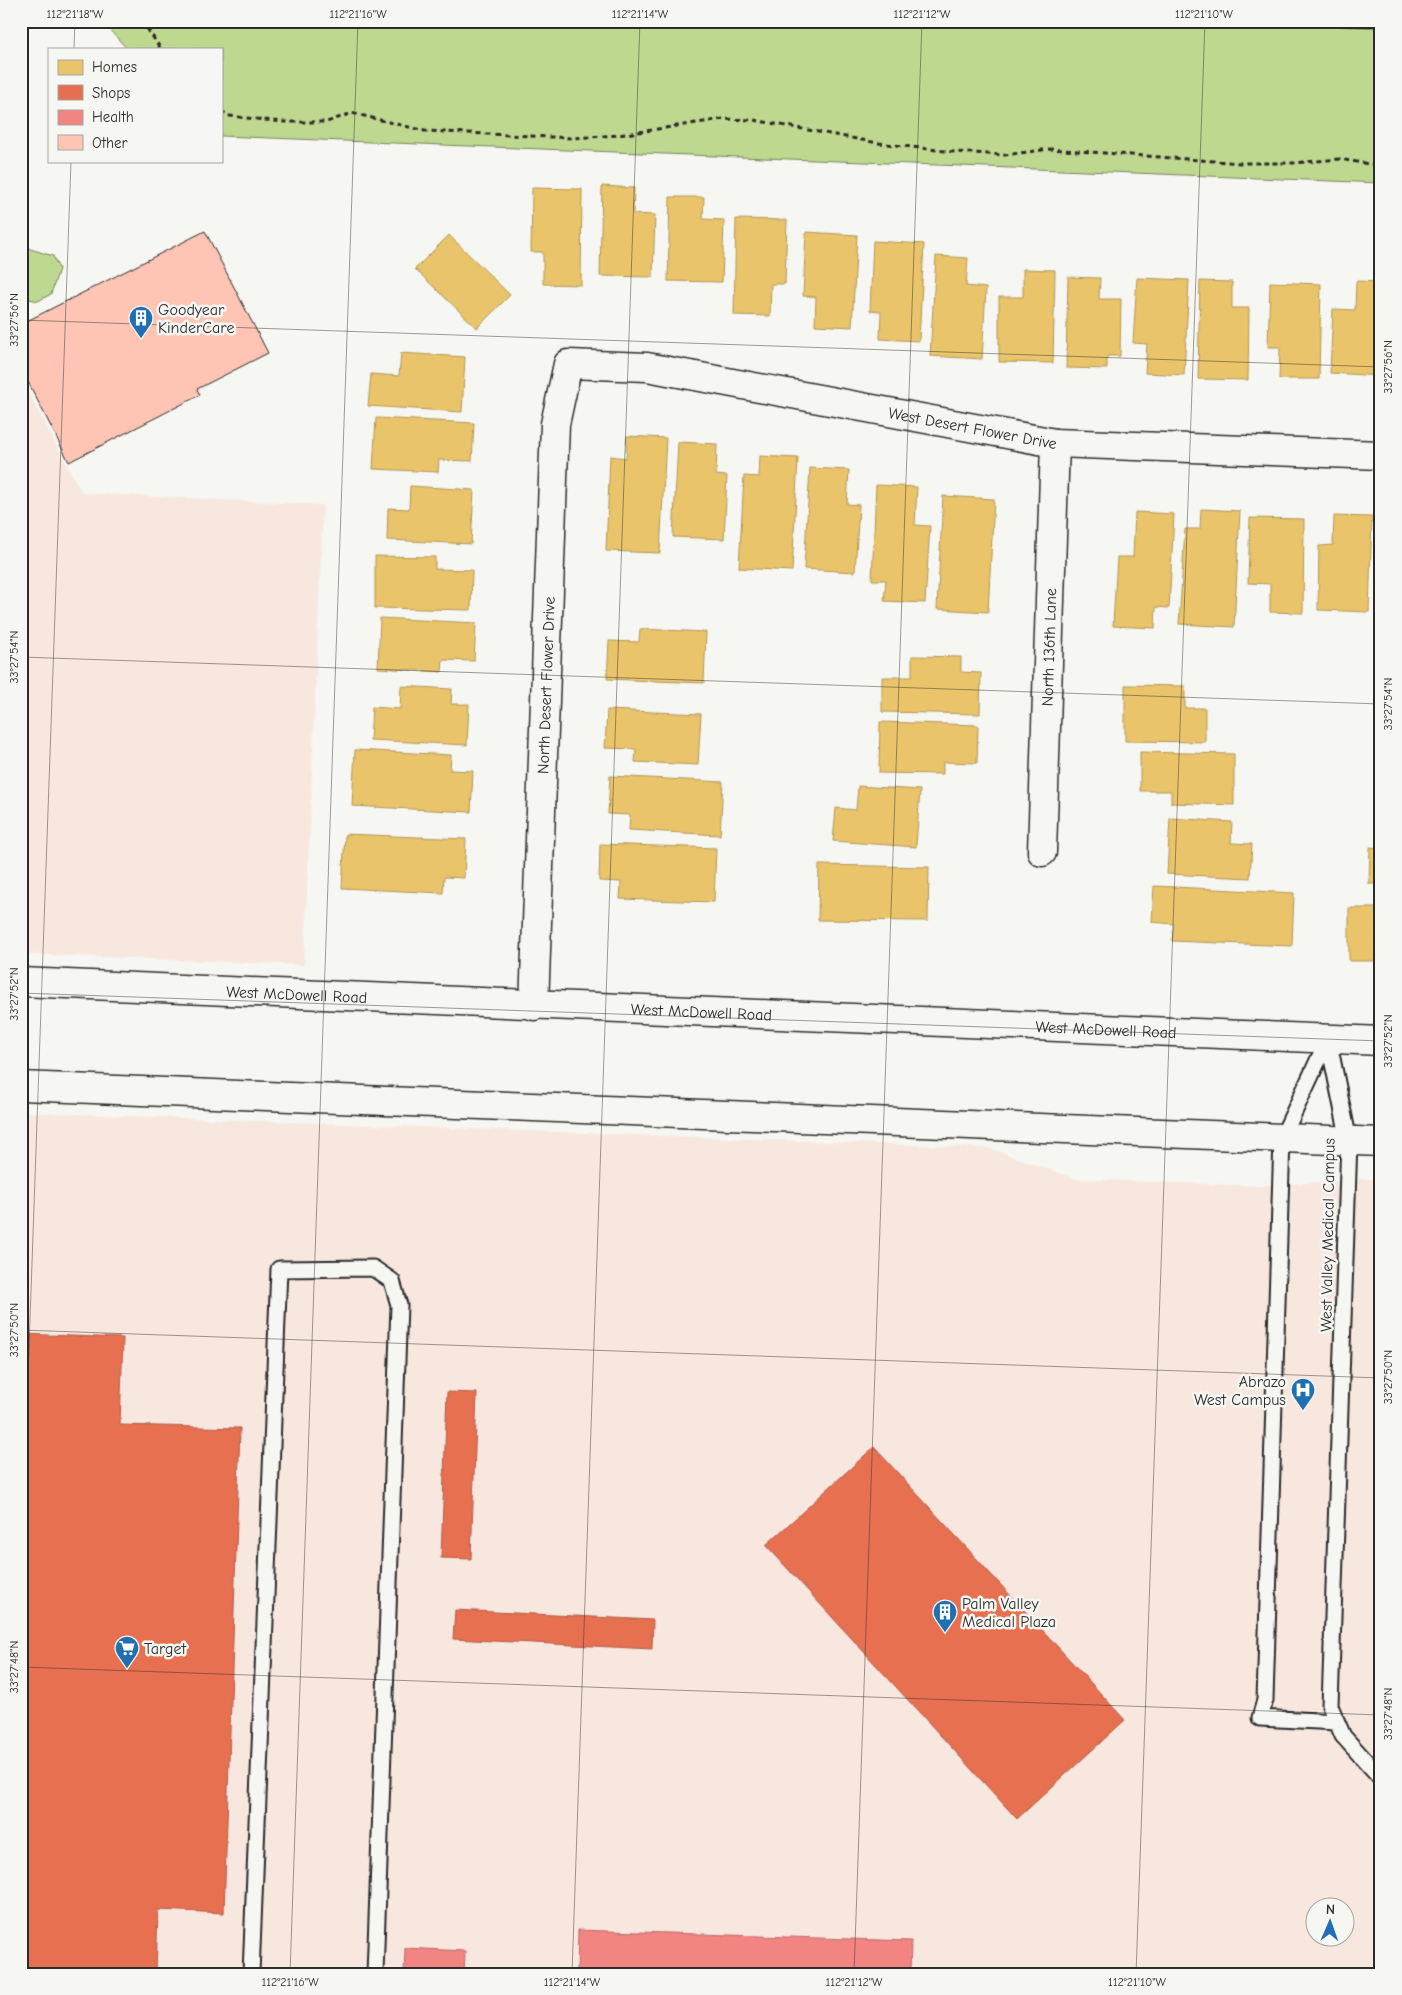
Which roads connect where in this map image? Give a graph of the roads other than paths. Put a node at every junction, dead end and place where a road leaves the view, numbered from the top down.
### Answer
1 (568, 364) joint
2 (1055, 443) junction
3 (1381, 455) edge
4 (1042, 852) dead end
5 (21, 982) edge
6 (534, 1006) junction
7 (1328, 1039) junction
8 (1381, 1041) edge
9 (21, 1086) edge
10 (1282, 1138) junction
11 (1349, 1141) junction
12 (1381, 1142) edge
13 (1337, 1722) junction
14 (1381, 1778) edge
15 (251, 1974) edge
16 (375, 1974) edge

1 - 2 main road, West Desert Flower Drive
1 - 6 main road, North Desert Flower Drive
2 - 3 main road, West Desert Flower Drive
2 - 4 main road, North 136th Lane
5 - 6 main road, West McDowell Road
6 - 7 main road, West McDowell Road
7 - 8 main road, West McDowell Road
7 - 10 lane
7 - 11 lane, West Valley Medical Campus
9 - 10 main road
10 - 11 main road
10 - 13 lane
11 - 12 main road
11 - 13 lane, West Valley Medical Campus
13 - 14 lane, West Valley Medical Campus
15 - 16 lane

